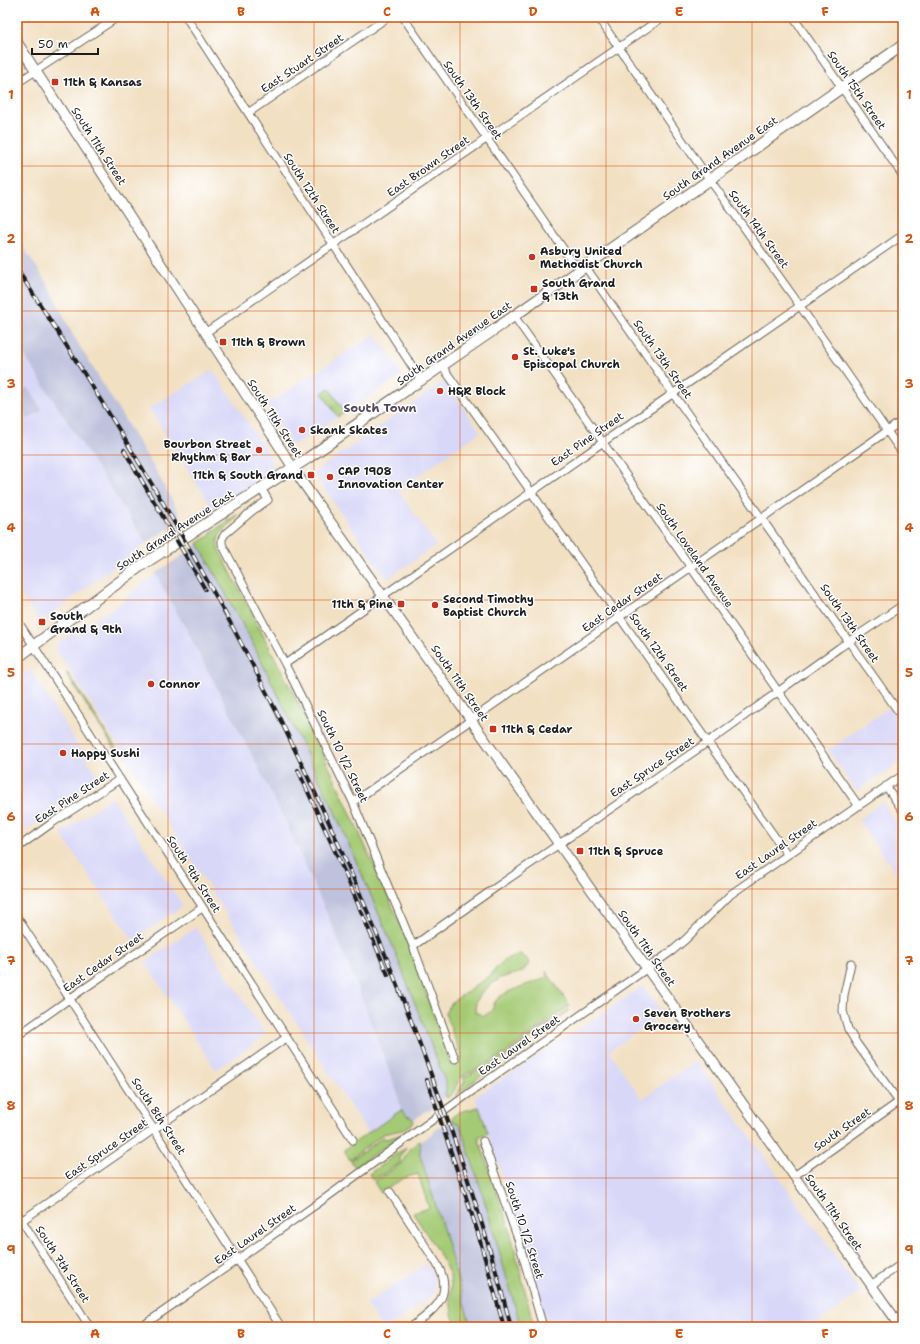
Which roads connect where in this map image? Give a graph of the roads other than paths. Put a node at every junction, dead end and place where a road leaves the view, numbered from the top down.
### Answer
1 (118, 17) edge
2 (186, 17) edge
3 (388, 17) edge
4 (403, 17) edge
5 (598, 17) edge
6 (663, 17) edge
7 (792, 17) edge
8 (17, 42) edge
9 (903, 45) edge
10 (619, 48) junction
11 (36, 71) junction
12 (17, 83) edge
13 (841, 88) junction
14 (248, 113) junction
15 (487, 139) junction
16 (903, 176) edge
17 (709, 179) junction
18 (903, 234) edge
19 (333, 245) junction
20 (585, 266) junction
21 (799, 306) junction
22 (514, 316) junction
23 (205, 333) junction
24 (442, 366) junction
25 (421, 380) junction
26 (673, 393) junction
27 (903, 420) edge
28 (887, 431) junction
29 (602, 443) junction
30 (903, 454) edge
31 (293, 468) junction
32 (261, 488) junction
33 (531, 492) junction
34 (762, 517) junction
35 (690, 567) junction
36 (383, 596) junction
37 (903, 605) edge
38 (620, 617) junction
39 (17, 620) edge
40 (849, 641) junction
41 (33, 645) junction
42 (17, 658) edge
43 (286, 664) junction
44 (778, 691) junction
45 (903, 718) edge
46 (471, 721) junction
47 (708, 742) junction
48 (903, 775) edge
49 (120, 779) junction
50 (886, 786) junction
51 (353, 802) junction
52 (858, 806) junction
53 (903, 811) edge
54 (559, 844) junction
55 (17, 848) edge
56 (787, 854) junction
57 (202, 908) junction
58 (17, 917) edge
59 (413, 946) junction
60 (851, 963) dead end
61 (647, 968) junction
62 (69, 999) junction
63 (17, 1036) edge
64 (286, 1038) junction
65 (455, 1059) dead end
66 (901, 1101) edge
67 (154, 1129) junction
68 (353, 1140) dead end
69 (483, 1141) dead end
70 (794, 1176) junction
71 (390, 1192) dead end
72 (17, 1213) edge
73 (19, 1223) edge
74 (238, 1260) junction
75 (903, 1263) edge
76 (871, 1285) junction
77 (90, 1327) edge
78 (141, 1327) edge
79 (281, 1327) edge
80 (411, 1327) edge
81 (543, 1327) edge
82 (901, 1327) edge

1 - 11 street
2 - 14 street, South 12th Street
3 - 14 street, East Stuart Street
4 - 15 street, South 13th Street
5 - 10 street, South 14th Street
6 - 10 street, East Brown Street
7 - 13 street, South 15th Street
8 - 11 street, South 11th Street
9 - 13 main road, South Grand Avenue East
10 - 15 street, East Brown Street
10 - 17 street, South 14th Street
11 - 12 street
11 - 23 street, South 11th Street
13 - 16 street, South 15th Street
13 - 17 main road, South Grand Avenue East
14 - 19 street, South 12th Street
15 - 19 street, East Brown Street
15 - 20 street, South 13th Street
17 - 20 main road, South Grand Avenue East
17 - 21 street, South 14th Street
18 - 21 street, East Pine Street
19 - 23 street, East Brown Street
19 - 25 street, South 12th Street
20 - 22 main road, South Grand Avenue East
20 - 26 street, South 13th Street
21 - 26 street, East Pine Street
21 - 28 street, South 14th Street
22 - 24 main road, South Grand Avenue East
22 - 29 street, South Loveland Avenue
23 - 31 street, South 11th Street
24 - 25 main road, South Grand Avenue East
24 - 33 street, South 12th Street
25 - 31 main road, South Grand Avenue East
26 - 29 street, East Pine Street
26 - 34 street, South 13th Street
27 - 28 street, East Cedar Street
28 - 30 street, South 14th Street
28 - 34 street, East Cedar Street
29 - 33 street, East Pine Street
29 - 35 street, South Loveland Avenue
31 - 32 main road, South Grand Avenue East
31 - 36 street, South 11th Street
32 - 41 main road, South Grand Avenue East
32 - 43 street, South 10 1/2 Street
33 - 36 street, East Pine Street
33 - 38 street, South 12th Street
34 - 35 street, East Cedar Street
34 - 40 street, South 13th Street
35 - 38 street, East Cedar Street
35 - 44 street, South Loveland Avenue
36 - 43 street, East Pine Street
36 - 46 street, South 11th Street
37 - 40 street, East Spruce Street
38 - 46 street, East Cedar Street
38 - 47 street, South 12th Street
39 - 41 street, South 9th Street
40 - 44 street, East Spruce Street
40 - 45 street, South 13th Street
41 - 42 main road, South Grand Avenue East
41 - 49 street, South 9th Street
43 - 51 street, South 10 1/2 Street
44 - 47 street, East Spruce Street
44 - 52 street, South Loveland Avenue
46 - 51 street, East Cedar Street
46 - 54 street, South 11th Street
47 - 54 street, East Spruce Street
47 - 56 street, South 12th Street
48 - 50 street, East Laurel Street
49 - 55 street, East Pine Street
49 - 57 street, South 9th Street
50 - 52 street, East Laurel Street
50 - 53 street
51 - 59 street, South 10 1/2 Street
52 - 56 street, East Laurel Street
54 - 59 street, East Spruce Street
54 - 61 street, South 11th Street
56 - 61 street, East Laurel Street
57 - 62 street, East Cedar Street
57 - 64 street, South 9th Street
58 - 62 street, South 8th Street
59 - 65 street, South 10 1/2 Street
60 - 66 street
61 - 70 street, South 11th Street
61 - 74 street, East Laurel Street
62 - 63 street, East Cedar Street
62 - 67 street, South 8th Street
64 - 67 street, East Spruce Street
64 - 68 street, South 9th Street
66 - 70 street, South Street
67 - 73 street, East Spruce Street
67 - 74 street, South 8th Street
69 - 81 street, South 10 1/2 Street
70 - 76 street, South 11th Street
71 - 80 street
72 - 73 street, South 7th Street
73 - 77 street, South 7th Street
74 - 78 street, East Laurel Street
74 - 79 street, South 8th Street
75 - 76 street
76 - 82 street, South 11th Street

